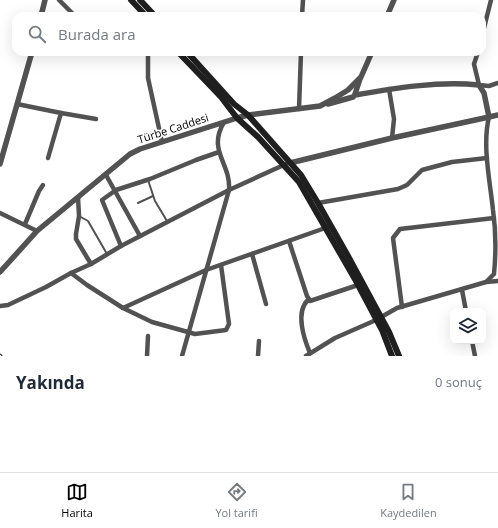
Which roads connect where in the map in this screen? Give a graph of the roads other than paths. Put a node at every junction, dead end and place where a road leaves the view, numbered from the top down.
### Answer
1 (45, 0) edge
2 (59, 0) edge
3 (131, 0) edge
4 (303, 0) edge
5 (394, 0) edge
6 (491, 0) edge
7 (142, 1) edge
8 (42, 12) edge
9 (71, 12) edge
10 (142, 12) edge
11 (152, 12) edge
12 (302, 12) edge
13 (389, 12) edge
14 (486, 20) edge
15 (31, 56) edge
16 (148, 56) edge
17 (182, 56) edge
18 (191, 56) edge
19 (301, 56) edge
20 (370, 56) edge
21 (477, 56) edge
22 (361, 77) junction
23 (498, 83) edge
24 (479, 85) junction
25 (389, 89) junction
26 (348, 90) junction
27 (354, 96) junction
28 (17, 104) junction
29 (320, 106) junction
30 (299, 109) junction
31 (61, 113) junction
32 (248, 115) junction
33 (498, 115) edge
34 (490, 117) junction
35 (237, 118) junction
36 (96, 119) dead end
37 (224, 122) junction
38 (392, 138) junction
39 (162, 142) junction
40 (219, 152) junction
41 (48, 158) dead end
42 (487, 158) junction
43 (0, 162) edge
44 (288, 164) junction
45 (106, 175) junction
46 (148, 179) junction
47 (43, 185) dead end
48 (229, 190) junction
49 (115, 191) junction
50 (153, 196) junction
51 (78, 197) junction
52 (138, 203) dead end
53 (318, 203) junction
54 (496, 212) edge
55 (0, 213) edge
56 (80, 216) junction
57 (494, 218) junction
58 (168, 222) junction
59 (24, 224) junction
60 (329, 227) junction
61 (37, 230) junction
62 (140, 236) junction
63 (289, 241) junction
64 (121, 246) junction
65 (107, 254) junction
66 (252, 254) junction
67 (91, 264) junction
68 (221, 265) junction
69 (206, 270) junction
70 (0, 272) edge
71 (70, 273) junction
72 (486, 282) junction
73 (497, 282) edge
74 (358, 285) junction
75 (462, 290) junction
76 (308, 300) junction
77 (266, 304) dead end
78 (0, 306) edge
79 (402, 307) junction
80 (123, 308) junction
81 (465, 308) edge
82 (379, 319) junction
83 (188, 332) junction
84 (148, 336) dead end
85 (259, 340) dead end
86 (472, 344) edge
87 (308, 355) edge
88 (147, 356) edge
89 (182, 356) edge
90 (258, 356) edge
91 (392, 356) edge
92 (399, 356) edge
93 (474, 356) edge

1 - 8 street
2 - 9 street
3 - 10 main road
4 - 12 street
5 - 13 street
6 - 14 street
7 - 11 main road
15 - 28 street
16 - 39 street
17 - 35 main road
18 - 32 main road
19 - 30 street
20 - 22 street, Türbe Caddesi
21 - 24 street
22 - 26 street, Türbe Caddesi
22 - 27 street
23 - 24 street
24 - 25 street
24 - 34 street
25 - 27 street
25 - 38 street
26 - 27 street
26 - 29 street, Türbe Caddesi
27 - 29 street
28 - 31 street
28 - 43 street
29 - 30 street, Türbe Caddesi
30 - 32 street, Türbe Caddesi
31 - 36 street
31 - 41 street
32 - 35 street, Türbe Caddesi
32 - 44 main road
33 - 34 street
34 - 38 street
34 - 42 street
35 - 37 street, Türbe Caddesi
35 - 44 main road
37 - 39 street, Türbe Caddesi
37 - 40 street
38 - 44 street
39 - 45 street, Türbe Caddesi
40 - 46 street
40 - 48 street
42 - 53 street
42 - 54 street
44 - 48 street
44 - 53 main road
44 - 60 main road
45 - 49 street
45 - 51 street, Türbe Caddesi
46 - 49 street
46 - 50 lane
47 - 59 street
48 - 58 street
48 - 69 street
49 - 62 street
49 - 64 street
50 - 52 lane
50 - 58 lane
51 - 56 street
51 - 61 street, Türbe Caddesi
53 - 60 main road
54 - 57 street
55 - 59 street
56 - 65 lane
56 - 67 street
57 - 72 street
57 - 79 street
58 - 62 street
59 - 61 street
60 - 63 street
60 - 74 main road
60 - 82 main road
61 - 70 street, Türbe Caddesi
62 - 64 street
63 - 66 street
63 - 76 street
64 - 65 street
65 - 67 street
66 - 68 street
66 - 77 street
67 - 71 street
68 - 69 street
68 - 83 street
69 - 80 street
69 - 83 street
71 - 78 street
71 - 80 street
72 - 73 street
72 - 75 street
74 - 76 street
74 - 82 main road
75 - 79 street
75 - 81 street
76 - 87 street
79 - 82 street
80 - 83 street
82 - 87 street
82 - 91 main road
82 - 92 main road
83 - 89 street
84 - 88 street
85 - 90 street
86 - 93 street

